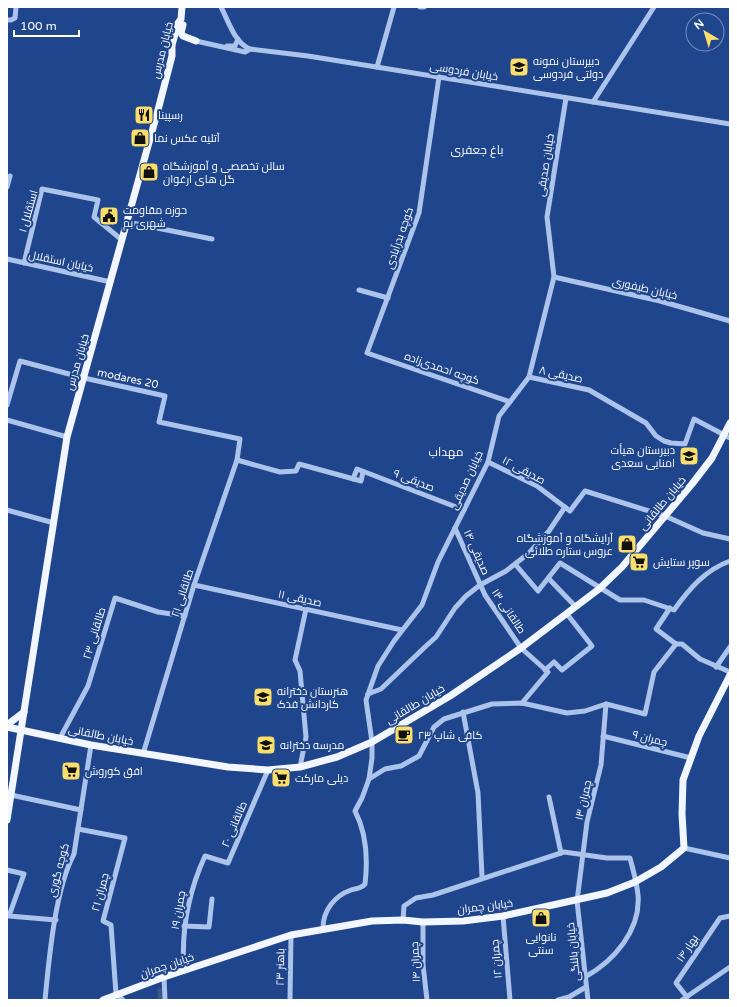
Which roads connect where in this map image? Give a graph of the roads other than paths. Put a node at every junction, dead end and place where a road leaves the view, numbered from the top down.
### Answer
1 (16, 7) edge
2 (182, 7) edge
3 (220, 7) edge
4 (394, 7) edge
5 (420, 7) edge
6 (424, 7) edge
7 (654, 7) edge
8 (181, 19) junction
9 (7, 20) edge
10 (238, 39) junction
11 (196, 41) junction
12 (227, 46) junction
13 (250, 49) junction
14 (173, 50) junction
15 (377, 68) junction
16 (439, 78) junction
17 (566, 98) junction
18 (593, 102) junction
19 (730, 124) edge
20 (10, 176) dead end
21 (7, 187) edge
22 (127, 222) junction
23 (212, 239) dead end
24 (122, 240) junction
25 (7, 259) edge
26 (24, 263) junction
27 (554, 277) junction
28 (111, 282) junction
29 (359, 290) dead end
30 (388, 298) junction
31 (730, 321) edge
32 (367, 353) joint
33 (529, 377) junction
34 (84, 378) junction
35 (510, 402) junction
36 (7, 405) edge
37 (7, 420) edge
38 (730, 422) edge
39 (68, 437) junction
40 (727, 437) edge
41 (240, 439) joint
42 (237, 460) junction
43 (488, 462) junction
44 (364, 472) junction
45 (353, 479) junction
46 (565, 507) junction
47 (7, 510) edge
48 (464, 510) junction
49 (665, 516) junction
50 (54, 523) junction
51 (455, 528) junction
52 (730, 539) edge
53 (730, 561) edge
54 (515, 564) junction
55 (549, 579) junction
56 (194, 585) junction
57 (480, 585) junction
58 (599, 589) junction
59 (576, 607) junction
60 (306, 609) junction
61 (672, 609) junction
62 (567, 614) junction
63 (185, 616) junction
64 (402, 630) junction
65 (676, 644) junction
66 (730, 647) edge
67 (521, 648) junction
68 (716, 667) junction
69 (547, 671) junction
70 (730, 672) edge
71 (730, 675) edge
72 (368, 694) junction
73 (522, 703) junction
74 (606, 704) junction
75 (24, 712) junction
76 (463, 712) junction
77 (7, 726) edge
78 (21, 729) junction
79 (604, 736) junction
80 (60, 738) junction
81 (372, 742) junction
82 (91, 745) junction
83 (143, 754) junction
84 (691, 758) junction
85 (300, 767) junction
86 (268, 770) junction
87 (369, 778) junction
88 (10, 781) edge
89 (11, 795) junction
90 (549, 797) dead end
91 (81, 810) junction
92 (7, 820) edge
93 (78, 829) junction
94 (684, 848) junction
95 (561, 853) junction
96 (583, 854) junction
97 (205, 856) joint
98 (730, 858) edge
99 (7, 870) edge
100 (482, 877) junction
101 (635, 882) junction
102 (212, 899) dead end
103 (577, 901) junction
104 (503, 916) junction
105 (730, 916) edge
106 (56, 920) junction
107 (403, 920) junction
108 (423, 922) junction
109 (184, 926) junction
110 (323, 928) junction
111 (291, 935) junction
112 (730, 967) edge
113 (184, 970) junction
114 (164, 977) junction
115 (585, 978) junction
116 (586, 987) junction
117 (116, 994) junction
118 (685, 999) edge
119 (45, 1000) edge
120 (103, 1000) edge
121 (122, 1000) edge
122 (165, 1000) edge
123 (290, 1000) edge
124 (427, 1000) edge
125 (510, 1000) edge
126 (558, 1000) edge
127 (588, 1000) edge

1 - 9 street
2 - 8 main road, خیابان مدرس
3 - 10 street
4 - 15 street
5 - 6 street
7 - 18 street
8 - 11 main road
8 - 14 main road, خیابان مدرس
10 - 12 street
10 - 13 street
11 - 12 street, خیابان فردوسی
11 - 14 main road
12 - 13 street, خیابان فردوسی
13 - 15 street, خیابان فردوسی
14 - 22 main road, خیابان مدرس
15 - 16 street, خیابان فردوسی
16 - 17 street, خیابان فردوسی
16 - 30 street, کوچه بدرآبادی
17 - 18 street, خیابان فردوسی
17 - 27 street, خیابان صدیقی
18 - 19 street, خیابان فردوسی
20 - 21 street
22 - 23 street
22 - 24 main road, خیابان مدرس
24 - 26 street, استقلال ۱
24 - 28 main road, خیابان مدرس
25 - 26 street, خیابان استقلال
26 - 28 street, خیابان استقلال
27 - 31 street, خیابان طیفوری
27 - 33 street, خیابان صدیقی
28 - 34 main road, خیابان مدرس
29 - 30 street
30 - 32 street, کوچه بدرآبادی
32 - 35 street, کوچه احمدی‌زاده
33 - 35 street, خیابان صدیقی
33 - 40 street, صدیقی ۸
34 - 36 street
34 - 39 main road, خیابان مدرس
34 - 41 street, modares 20
35 - 43 street, خیابان صدیقی
37 - 39 street
38 - 40 main road, خیابان طالقانی
39 - 50 main road, خیابان مدرس
40 - 49 main road, خیابان طالقانی
41 - 42 street, طالقانی ۲۱
42 - 45 street
42 - 56 street, طالقانی ۲۱
43 - 46 street, صدیقی ۱۲
43 - 48 street, خیابان صدیقی
44 - 45 street
44 - 45 street, صدیقی ۹
44 - 48 street, صدیقی ۹
46 - 49 street, صدیقی ۱۲
46 - 54 street
47 - 50 street
48 - 51 street, خیابان صدیقی
49 - 52 street
49 - 58 main road, خیابان طالقانی
50 - 75 main road, خیابان مدرس
51 - 57 street, صدیقی ۱۴
51 - 64 street, خیابان صدیقی
53 - 61 street
54 - 55 street
54 - 57 street
55 - 58 street
55 - 59 street
56 - 60 street, صدیقی ۱۱
56 - 63 street, طالقانی ۲۱
57 - 67 street, طالقانی ۱۳
57 - 72 street
58 - 59 main road, خیابان طالقانی
58 - 61 street
59 - 62 main road, خیابان طالقانی
60 - 64 street, صدیقی ۱۱
60 - 85 street
61 - 65 street
62 - 67 main road, خیابان طالقانی
62 - 69 street
63 - 80 street, طالقانی ۲۳
63 - 83 street, طالقانی ۲۱
64 - 72 street, خیابان صدیقی
65 - 68 street
65 - 74 street
66 - 68 street
67 - 69 street, طالقانی ۱۳
67 - 81 main road, خیابان طالقانی
68 - 70 street
69 - 73 street
71 - 84 main road
72 - 81 street, خیابان صدیقی
73 - 74 street
73 - 76 street
74 - 79 street, چمران ۱۳
75 - 77 main road
75 - 78 main road, خیابان مدرس
76 - 87 street
76 - 100 street
77 - 78 main road, خیابان طالقانی
78 - 80 main road, خیابان طالقانی
78 - 88 main road, خیابان مدرس
79 - 84 street, چمران ۹
79 - 96 street, چمران ۱۳
80 - 82 main road, خیابان طالقانی
81 - 85 main road, خیابان طالقانی
81 - 87 street, خیابان صدیقی
82 - 83 main road, خیابان طالقانی
82 - 91 street, کوچه گوری
83 - 86 main road, خیابان طالقانی
84 - 94 main road
85 - 86 main road, خیابان طالقانی
86 - 97 street, طالقانی ۲۰
87 - 110 street, خیابان صدیقی
88 - 89 main road, خیابان مدرس
89 - 91 street
89 - 92 main road, خیابان مدرس
90 - 95 street
91 - 93 street, کوچه گوری
93 - 106 street, کوچه گوری
93 - 117 street, چمران ۲۱
94 - 98 street
94 - 101 main road, خیابان چمران
95 - 96 street
95 - 100 street
96 - 101 street
96 - 103 street, چمران ۱۳
97 - 109 street, چمران ۱۹
99 - 106 street
100 - 107 street
101 - 103 main road, خیابان چمران
101 - 115 street
102 - 109 street
103 - 104 main road, خیابان چمران
103 - 115 street, خیابان بالنگی
104 - 108 main road, خیابان چمران
104 - 125 street, چمران ۱۲
105 - 118 street, بهار ۱۴
106 - 119 street, کوچه گوری
107 - 108 main road, خیابان چمران
107 - 110 main road, خیابان چمران
108 - 124 street, چمران ۱۴
109 - 113 street, چمران ۱۹
110 - 111 main road, خیابان چمران
111 - 113 main road, خیابان چمران
111 - 123 street, باهنر ۲۳
112 - 118 street
113 - 114 main road, خیابان چمران
114 - 117 main road, خیابان چمران
114 - 122 street
115 - 116 street, خیابان بالنگی
116 - 126 street
116 - 127 street, خیابان بالنگی
117 - 120 main road, خیابان چمران
117 - 121 street

